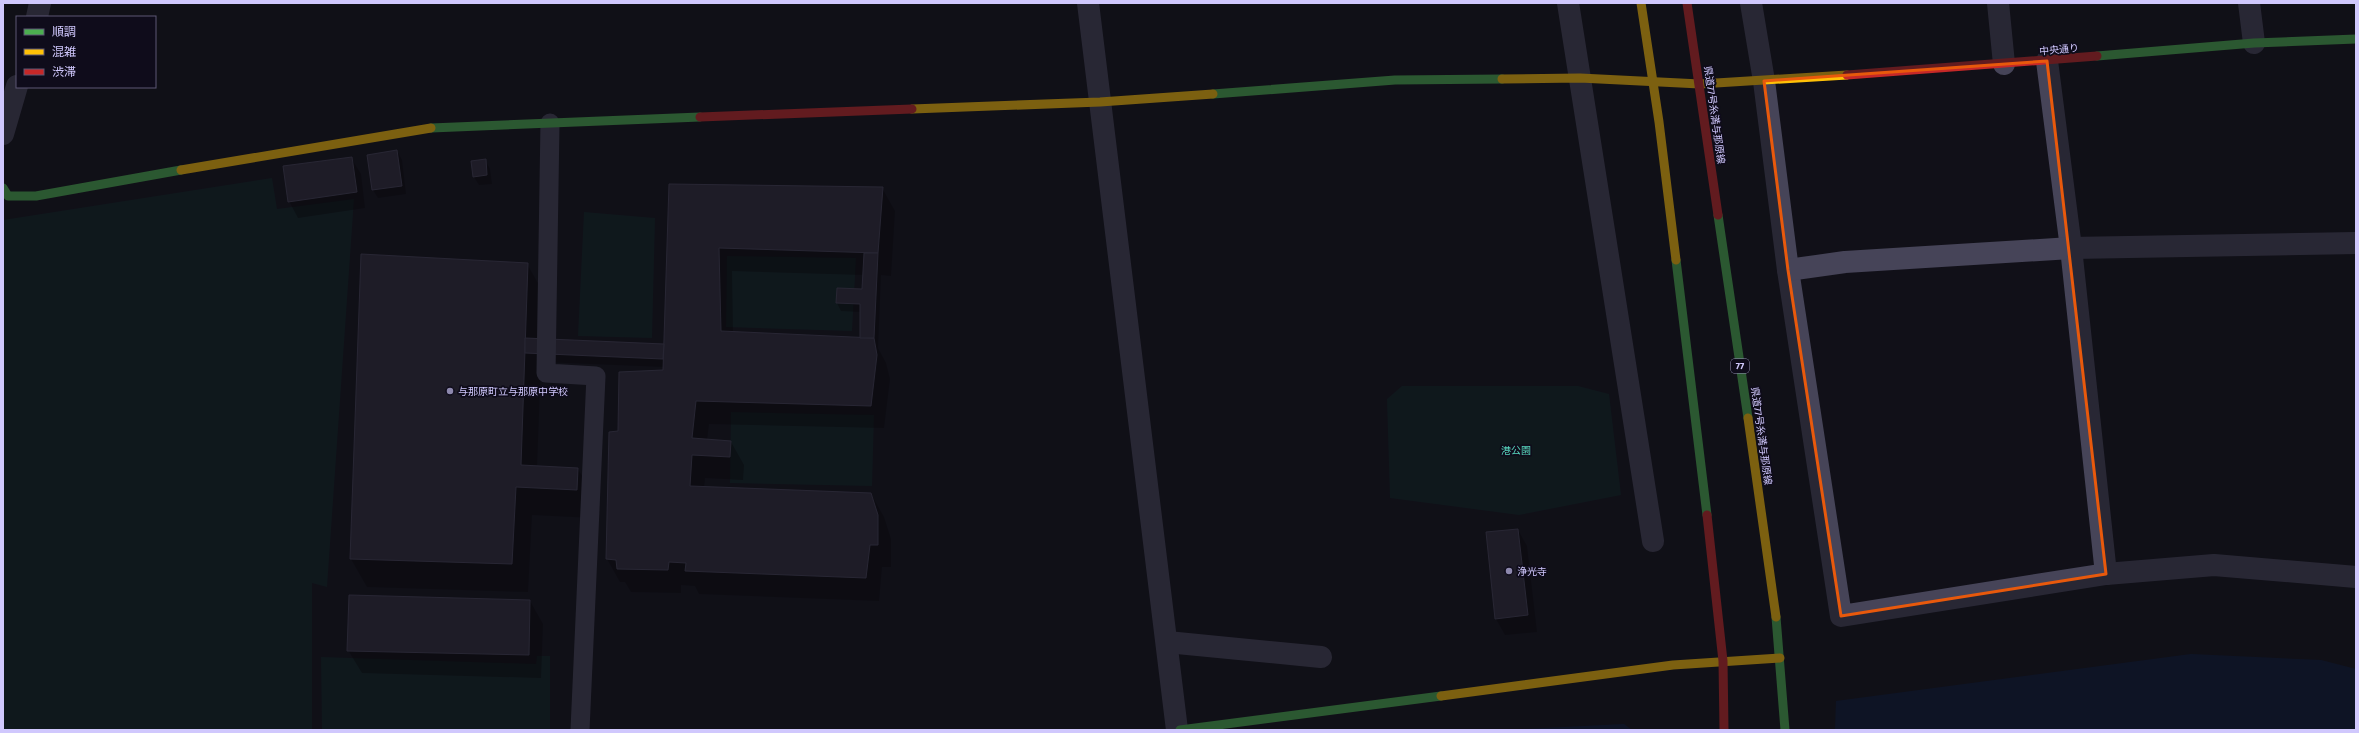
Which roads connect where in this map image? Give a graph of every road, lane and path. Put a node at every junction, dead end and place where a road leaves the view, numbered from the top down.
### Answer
1 (40, 3) edge
2 (1088, 3) edge
3 (1568, 3) edge
4 (1641, 3) edge
5 (1687, 3) edge
6 (1751, 3) edge
7 (1998, 3) edge
8 (2249, 3) edge
9 (37, 16) edge
10 (2356, 40) edge
11 (2254, 43) junction
12 (2047, 61) junction
13 (2004, 64) junction
14 (1580, 78) junction
15 (1652, 81) junction
16 (1764, 81) junction
17 (1700, 84) junction
18 (16, 88) edge
19 (1100, 102) junction
20 (550, 123) junction
21 (3, 134) edge
22 (3, 188) edge
23 (2356, 242) edge
24 (2071, 248) junction
25 (1788, 270) junction
26 (1652, 541) dead end
27 (2106, 574) junction
28 (2356, 577) edge
29 (1167, 642) junction
30 (1321, 657) dead end
31 (1780, 658) junction
32 (1723, 661) junction
33 (580, 730) edge
34 (1178, 730) edge
35 (1724, 730) edge
36 (1784, 730) edge

1 - 9 street
2 - 19 street
3 - 14 street
4 - 15 street
5 - 17 street, 県道77号糸満与那原線 / 77
6 - 16 street
7 - 13 street
8 - 11 street
10 - 11 street, 中央通り
11 - 12 street, 中央通り
12 - 13 street, 中央通り
12 - 24 street
13 - 16 street, 中央通り
14 - 15 street, 中央通り
14 - 19 street, 中央通り
14 - 26 street
15 - 17 street, 中央通り
15 - 32 street
16 - 17 street, 中央通り
16 - 25 street
17 - 31 street, 県道77号糸満与那原線 / 77
18 - 21 street
19 - 20 street, 中央通り
19 - 29 street
20 - 22 street, 中央通り
20 - 33 lane
23 - 24 street
24 - 25 street
24 - 27 street
25 - 27 street
27 - 28 street
29 - 30 street
29 - 34 street
31 - 32 street
31 - 36 street, 県道77号糸満与那原線 / 77
32 - 34 street
32 - 35 street

